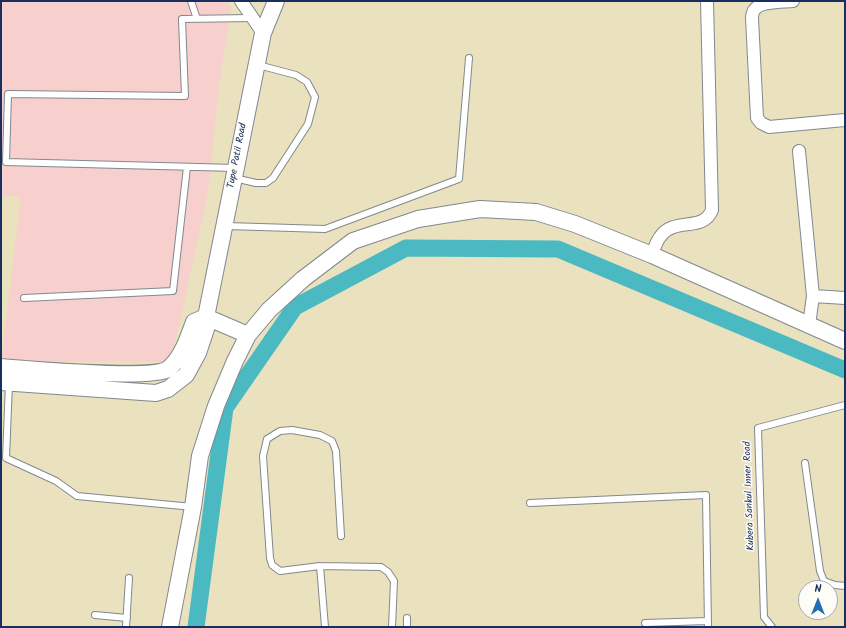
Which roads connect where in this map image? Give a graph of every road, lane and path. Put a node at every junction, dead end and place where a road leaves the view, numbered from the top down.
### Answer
1 (191, 1) edge
2 (240, 1) edge
3 (276, 1) edge
4 (707, 1) edge
5 (793, 1) edge
6 (252, 18) junction
7 (197, 19) junction
8 (262, 33) junction
9 (469, 58) dead end
10 (256, 64) junction
11 (845, 120) edge
12 (799, 151) dead end
13 (187, 167) junction
14 (235, 173) junction
15 (224, 226) junction
16 (652, 255) junction
17 (813, 296) junction
18 (24, 298) dead end
19 (845, 298) edge
20 (206, 317) junction
21 (809, 325) junction
22 (248, 336) junction
23 (845, 340) edge
24 (167, 370) junction
25 (6, 375) edge
26 (100, 381) junction
27 (177, 382) junction
28 (845, 405) edge
29 (805, 463) dead end
30 (530, 502) dead end
31 (192, 507) junction
32 (341, 536) dead end
33 (320, 566) junction
34 (129, 578) dead end
35 (845, 586) edge
36 (95, 615) dead end
37 (127, 618) junction
38 (407, 618) dead end
39 (645, 623) dead end
40 (708, 624) edge
41 (126, 627) edge
42 (170, 627) edge
43 (325, 627) edge
44 (392, 627) edge
45 (407, 627) edge
46 (772, 627) edge

1 - 7 lane
2 - 6 street
3 - 8 street, Tupe Patil Road
4 - 16 street
5 - 11 street
6 - 7 lane
6 - 8 street
7 - 13 lane
8 - 10 street, Tupe Patil Road
9 - 15 lane
10 - 14 street, Tupe Patil Road
10 - 14 lane
12 - 17 street
13 - 14 lane
13 - 18 lane
14 - 15 street, Tupe Patil Road
15 - 20 street, Tupe Patil Road
16 - 21 street
16 - 22 street
17 - 19 street
17 - 21 street
20 - 22 street
20 - 24 street
20 - 27 street, Tupe Patil Road
21 - 23 street
22 - 31 street
24 - 26 street, Tupe Patil Road
24 - 27 street
25 - 26 street, Tupe Patil Road
25 - 31 lane
26 - 27 street, Tupe Patil Road
28 - 46 lane, Kubera Sankul Inner Road
29 - 35 lane
30 - 40 lane
31 - 42 street
32 - 33 lane
33 - 43 lane
33 - 44 lane
34 - 37 lane
36 - 37 lane
37 - 41 lane
38 - 45 lane
39 - 40 lane

